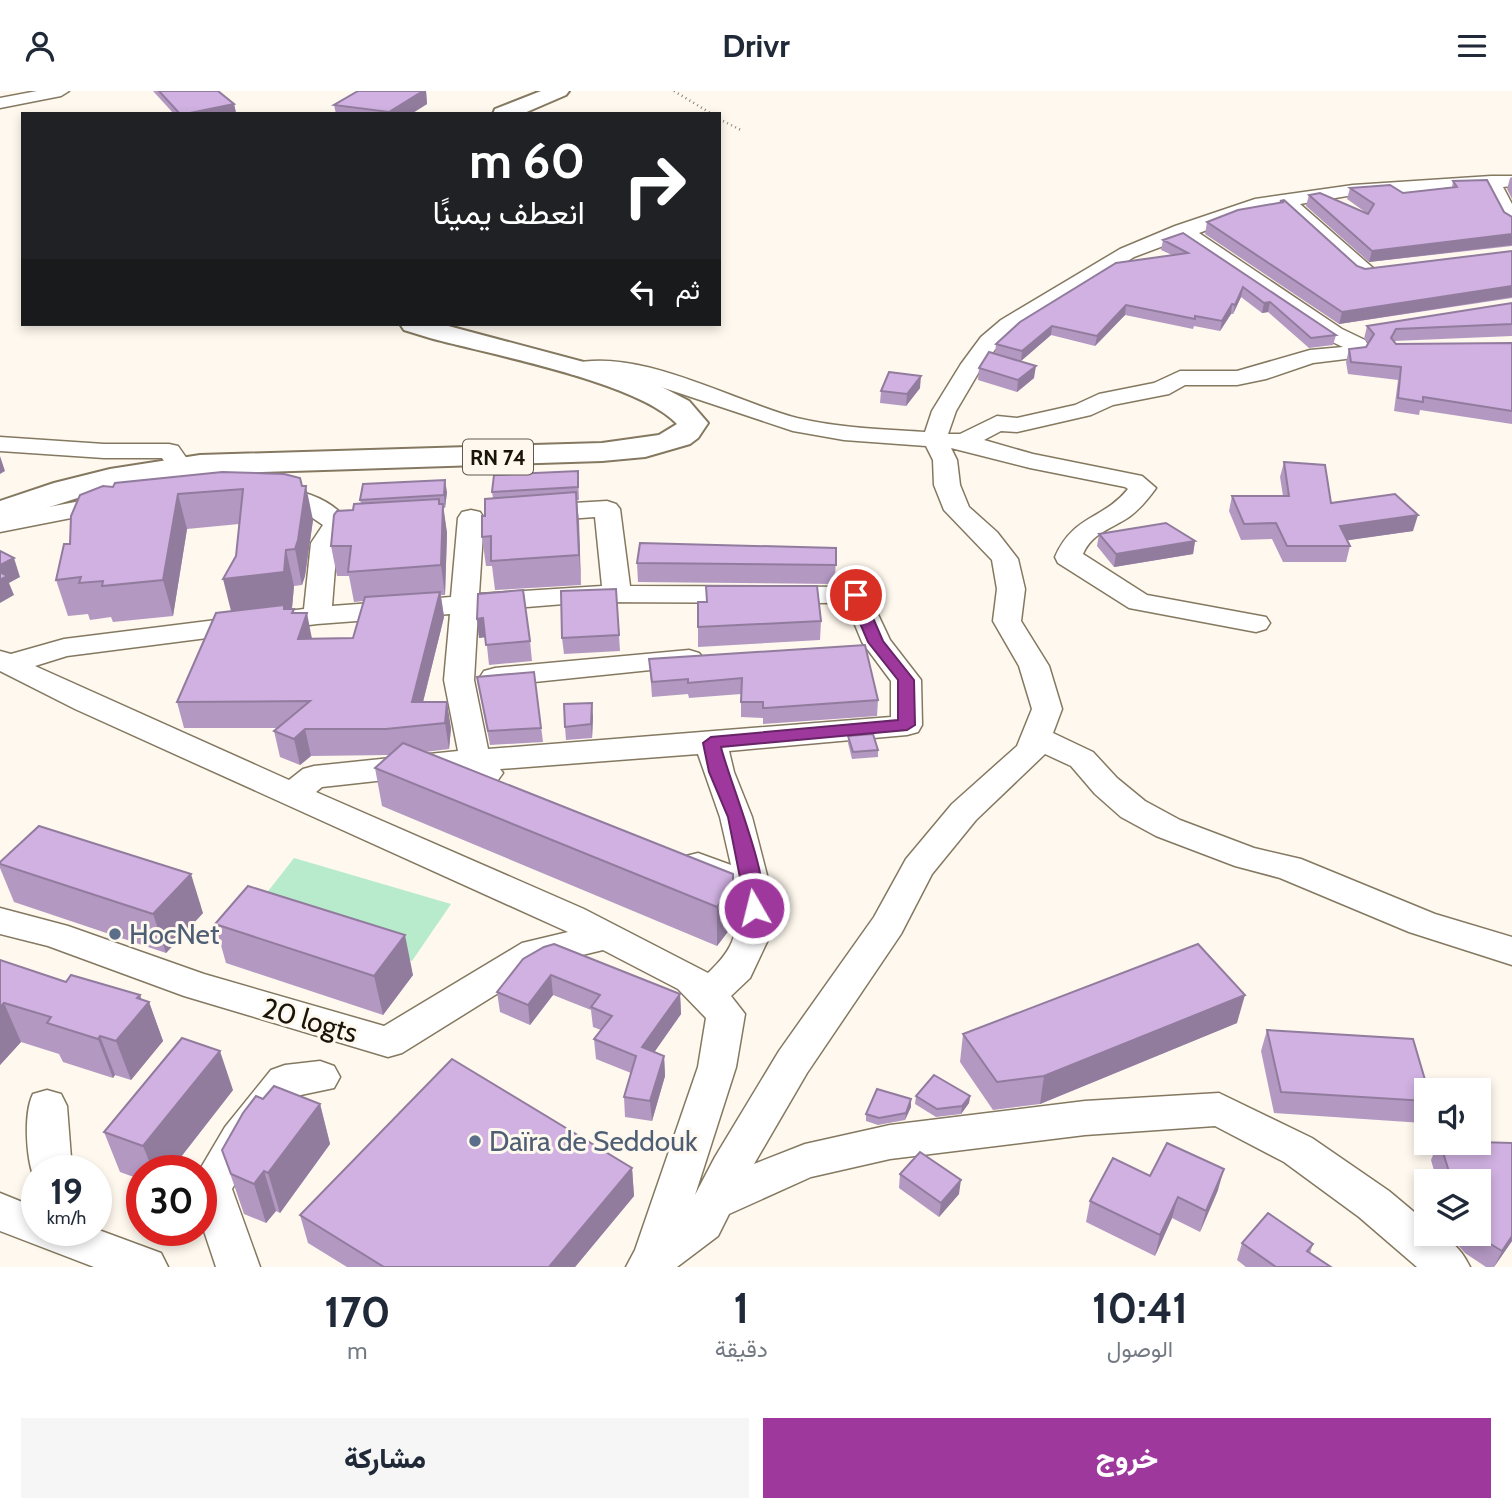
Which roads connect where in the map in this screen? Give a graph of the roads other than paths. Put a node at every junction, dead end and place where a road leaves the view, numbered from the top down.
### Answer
1 (61, 91) edge
2 (559, 91) edge
3 (0, 103) edge
4 (508, 112) edge
5 (1502, 181) edge
6 (1286, 201) junction
7 (1512, 222) edge
8 (1182, 230) junction
9 (1390, 269) edge
10 (420, 326) edge
11 (1363, 327) dead end
12 (1334, 334) junction
13 (579, 369) junction
14 (934, 439) junction
15 (964, 442) junction
16 (0, 445) edge
17 (180, 466) junction
18 (245, 496) edge
19 (144, 499) edge
20 (0, 513) edge
21 (364, 523) edge
22 (0, 524) edge
23 (337, 524) junction
24 (617, 594) junction
25 (465, 604) junction
26 (317, 616) junction
27 (1256, 623) dead end
28 (712, 658) edge
29 (4, 661) edge
30 (459, 680) junction
31 (1036, 737) junction
32 (711, 743) junction
33 (475, 760) junction
34 (507, 789) edge
35 (291, 794) junction
36 (668, 854) edge
37 (752, 888) junction
38 (0, 921) edge
39 (607, 936) junction
40 (1512, 951) edge
41 (708, 995) junction
42 (320, 1077) dead end
43 (47, 1106) dead end
44 (50, 1155) edge
45 (714, 1201) junction
46 (0, 1212) edge
47 (21, 1221) edge
48 (89, 1246) edge
49 (651, 1264) edge
50 (146, 1267) edge
51 (239, 1267) edge
52 (1448, 1267) edge

1 - 3 street
2 - 4 main road
5 - 6 street
5 - 7 street
6 - 8 street
6 - 9 street
8 - 12 street
8 - 14 street
10 - 13 main road, RN 74
11 - 12 street
12 - 15 street
13 - 14 street
13 - 17 main road, RN 74
14 - 15 street
14 - 31 street
15 - 27 street
16 - 17 street
17 - 20 main road, RN 74
18 - 23 street
19 - 22 street
21 - 23 street
23 - 26 street
24 - 25 street
24 - 25 street
24 - 32 street
25 - 26 street
25 - 30 street
26 - 29 street
28 - 30 street
29 - 35 street
30 - 33 street
31 - 40 street
31 - 45 street
32 - 33 street
32 - 37 street
33 - 34 street
33 - 35 street
35 - 39 street
36 - 37 street
37 - 41 street
38 - 39 street, 20 logts
39 - 41 street
41 - 49 street
42 - 51 street
43 - 44 street
45 - 49 street
45 - 52 street
46 - 47 street
48 - 50 street

